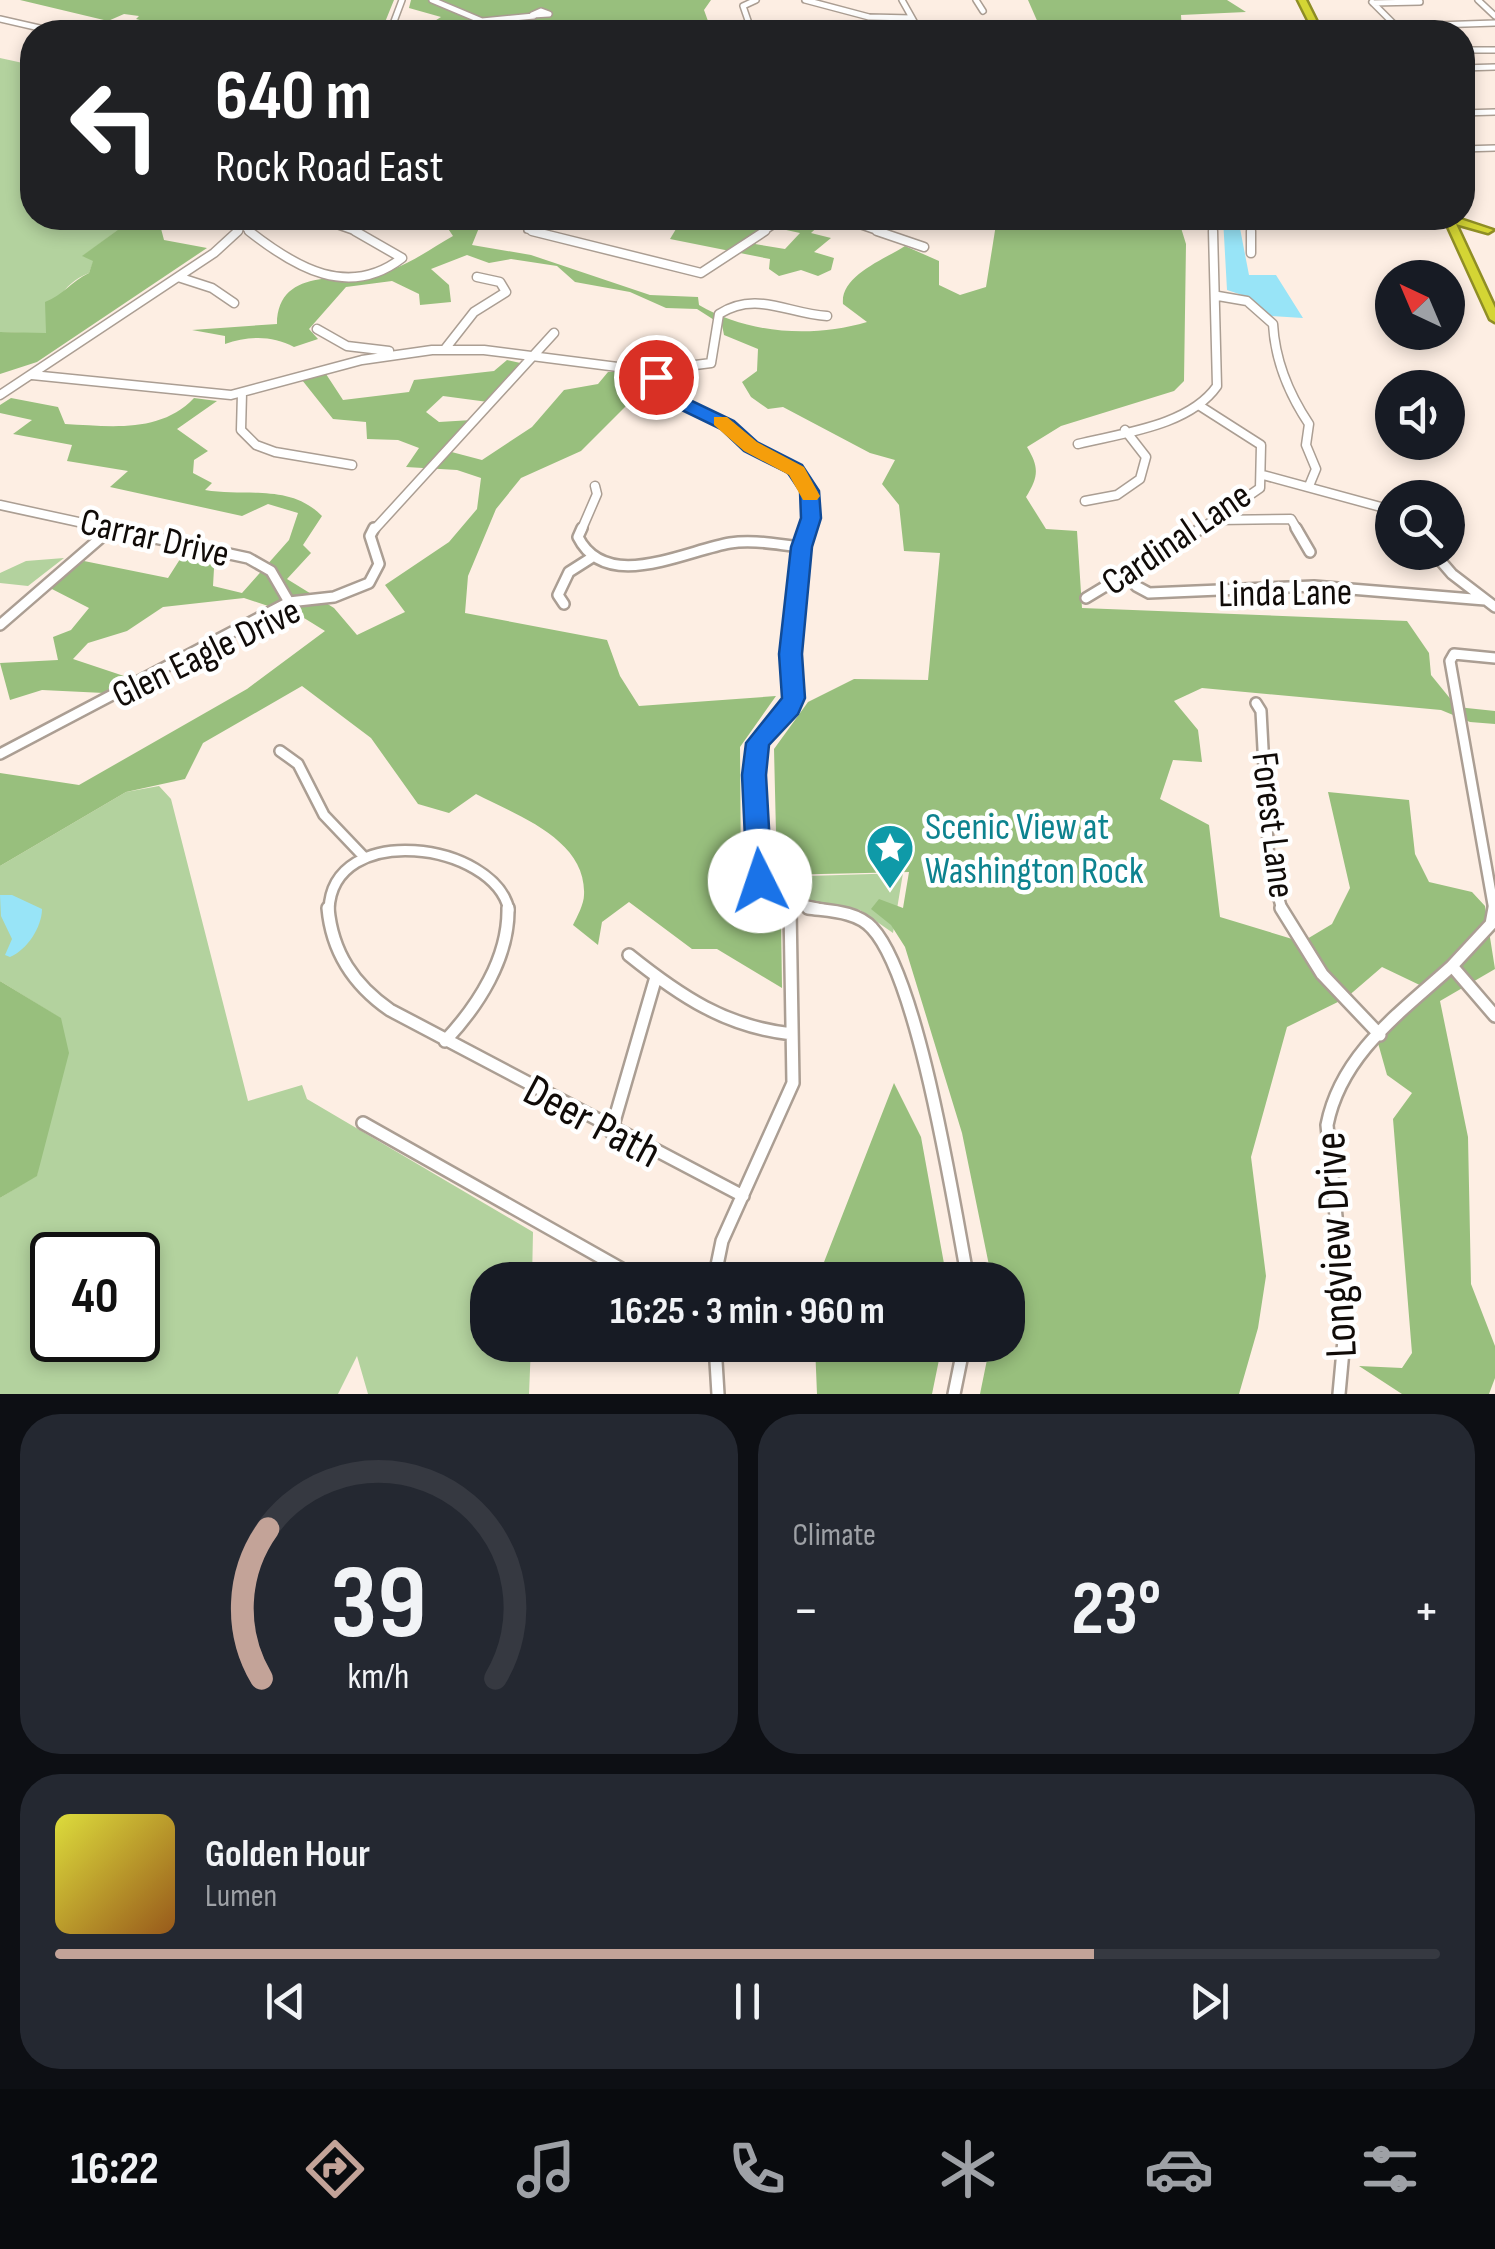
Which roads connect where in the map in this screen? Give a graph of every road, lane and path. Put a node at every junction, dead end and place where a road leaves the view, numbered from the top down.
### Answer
1 (432, 0) edge
2 (756, 0) edge
3 (805, 0) edge
4 (902, 0) edge
5 (976, 0) edge
6 (1478, 0) edge
7 (1371, 1) edge
8 (1420, 2) edge
9 (1484, 6) junction
10 (1495, 6) edge
11 (983, 11) dead end
12 (534, 16) dead end
13 (912, 18) joint
14 (1495, 19) edge
15 (480, 20) edge
16 (492, 20) edge
17 (748, 20) edge
18 (1390, 20) edge
19 (1475, 50) edge
20 (1486, 50) junction
21 (1495, 50) edge
22 (1495, 57) edge
23 (1491, 68) edge
24 (1495, 76) edge
25 (1475, 226) edge
26 (242, 230) edge
27 (248, 230) edge
28 (351, 230) edge
29 (527, 230) dead end
30 (767, 230) edge
31 (877, 230) edge
32 (1213, 230) edge
33 (1251, 230) edge
34 (1459, 230) edge
35 (1462, 230) edge
36 (1468, 240) junction
37 (924, 247) dead end
38 (1251, 253) dead end
39 (178, 277) junction
40 (477, 277) dead end
41 (1218, 296) junction
42 (234, 303) dead end
43 (1495, 304) edge
44 (827, 316) dead end
45 (1495, 319) edge
46 (317, 328) dead end
47 (554, 334) dead end
48 (445, 350) junction
49 (396, 354) junction
50 (530, 358) junction
51 (648, 370) junction
52 (32, 375) junction
53 (242, 393) junction
54 (0, 395) edge
55 (1200, 406) junction
56 (1125, 430) junction
57 (1078, 444) dead end
58 (352, 465) dead end
59 (1263, 475) junction
60 (595, 486) dead end
61 (1308, 486) junction
62 (1086, 501) dead end
63 (0, 504) edge
64 (1375, 505) edge
65 (1214, 520) junction
66 (112, 528) junction
67 (802, 547) junction
68 (1310, 552) dead end
69 (592, 558) junction
70 (1133, 569) junction
71 (1452, 570) edge
72 (1086, 598) dead end
73 (1485, 600) junction
74 (289, 602) junction
75 (564, 604) dead end
76 (1495, 607) edge
77 (0, 624) edge
78 (1495, 658) edge
79 (1256, 703) dead end
80 (280, 751) dead end
81 (0, 754) edge
82 (364, 857) junction
83 (792, 913) junction
84 (629, 955) dead end
85 (1452, 966) junction
86 (656, 977) junction
87 (1495, 1016) edge
88 (792, 1034) junction
89 (1380, 1036) junction
90 (445, 1041) junction
91 (363, 1124) dead end
92 (611, 1132) junction
93 (743, 1196) junction
94 (609, 1262) edge
95 (718, 1262) edge
96 (964, 1262) edge
97 (715, 1362) edge
98 (961, 1362) edge
99 (718, 1394) edge
100 (954, 1394) edge
101 (1339, 1394) edge

1 - 15 street
2 - 17 street
3 - 13 street
4 - 13 street
5 - 11 street
6 - 9 street
7 - 8 street
7 - 18 street
9 - 10 street
9 - 14 street
12 - 16 street
19 - 20 street
20 - 21 street
20 - 22 street
23 - 24 street
25 - 36 highway
26 - 39 street
27 - 28 street
29 - 30 street
31 - 37 street
32 - 41 street
33 - 38 street
34 - 45 highway
35 - 36 highway
36 - 43 highway
39 - 42 street
39 - 52 street
40 - 48 street
41 - 55 street
41 - 61 street
44 - 51 street
46 - 49 street
47 - 50 street
48 - 49 street
48 - 50 street
49 - 53 street
50 - 51 street
50 - 74 street, Glen Eagle Drive
51 - 67 street
52 - 53 street
52 - 54 street
53 - 58 street
55 - 56 street
55 - 59 street
56 - 57 street
56 - 62 street
59 - 61 street
59 - 65 street, Cardinal Lane
60 - 69 street
61 - 64 street
63 - 66 street, Carrar Drive
65 - 68 street
65 - 70 street, Cardinal Lane
66 - 74 street, Carrar Drive
66 - 77 street
67 - 69 street
67 - 83 street
69 - 75 street
70 - 72 street, Cardinal Lane
70 - 73 street, Linda Lane
71 - 73 street
73 - 76 street
74 - 81 street, Glen Eagle Drive
78 - 85 street, Longview Drive
79 - 89 street, Forest Lane
80 - 82 street
82 - 90 street
82 - 90 street
83 - 88 street
83 - 96 street
84 - 86 street
85 - 87 street
85 - 89 street, Longview Drive
86 - 88 street
86 - 92 street
88 - 93 street
89 - 101 street, Longview Drive
90 - 92 street, Deer Path
91 - 94 street
92 - 93 street, Deer Path
93 - 95 street
97 - 99 street
98 - 100 street

